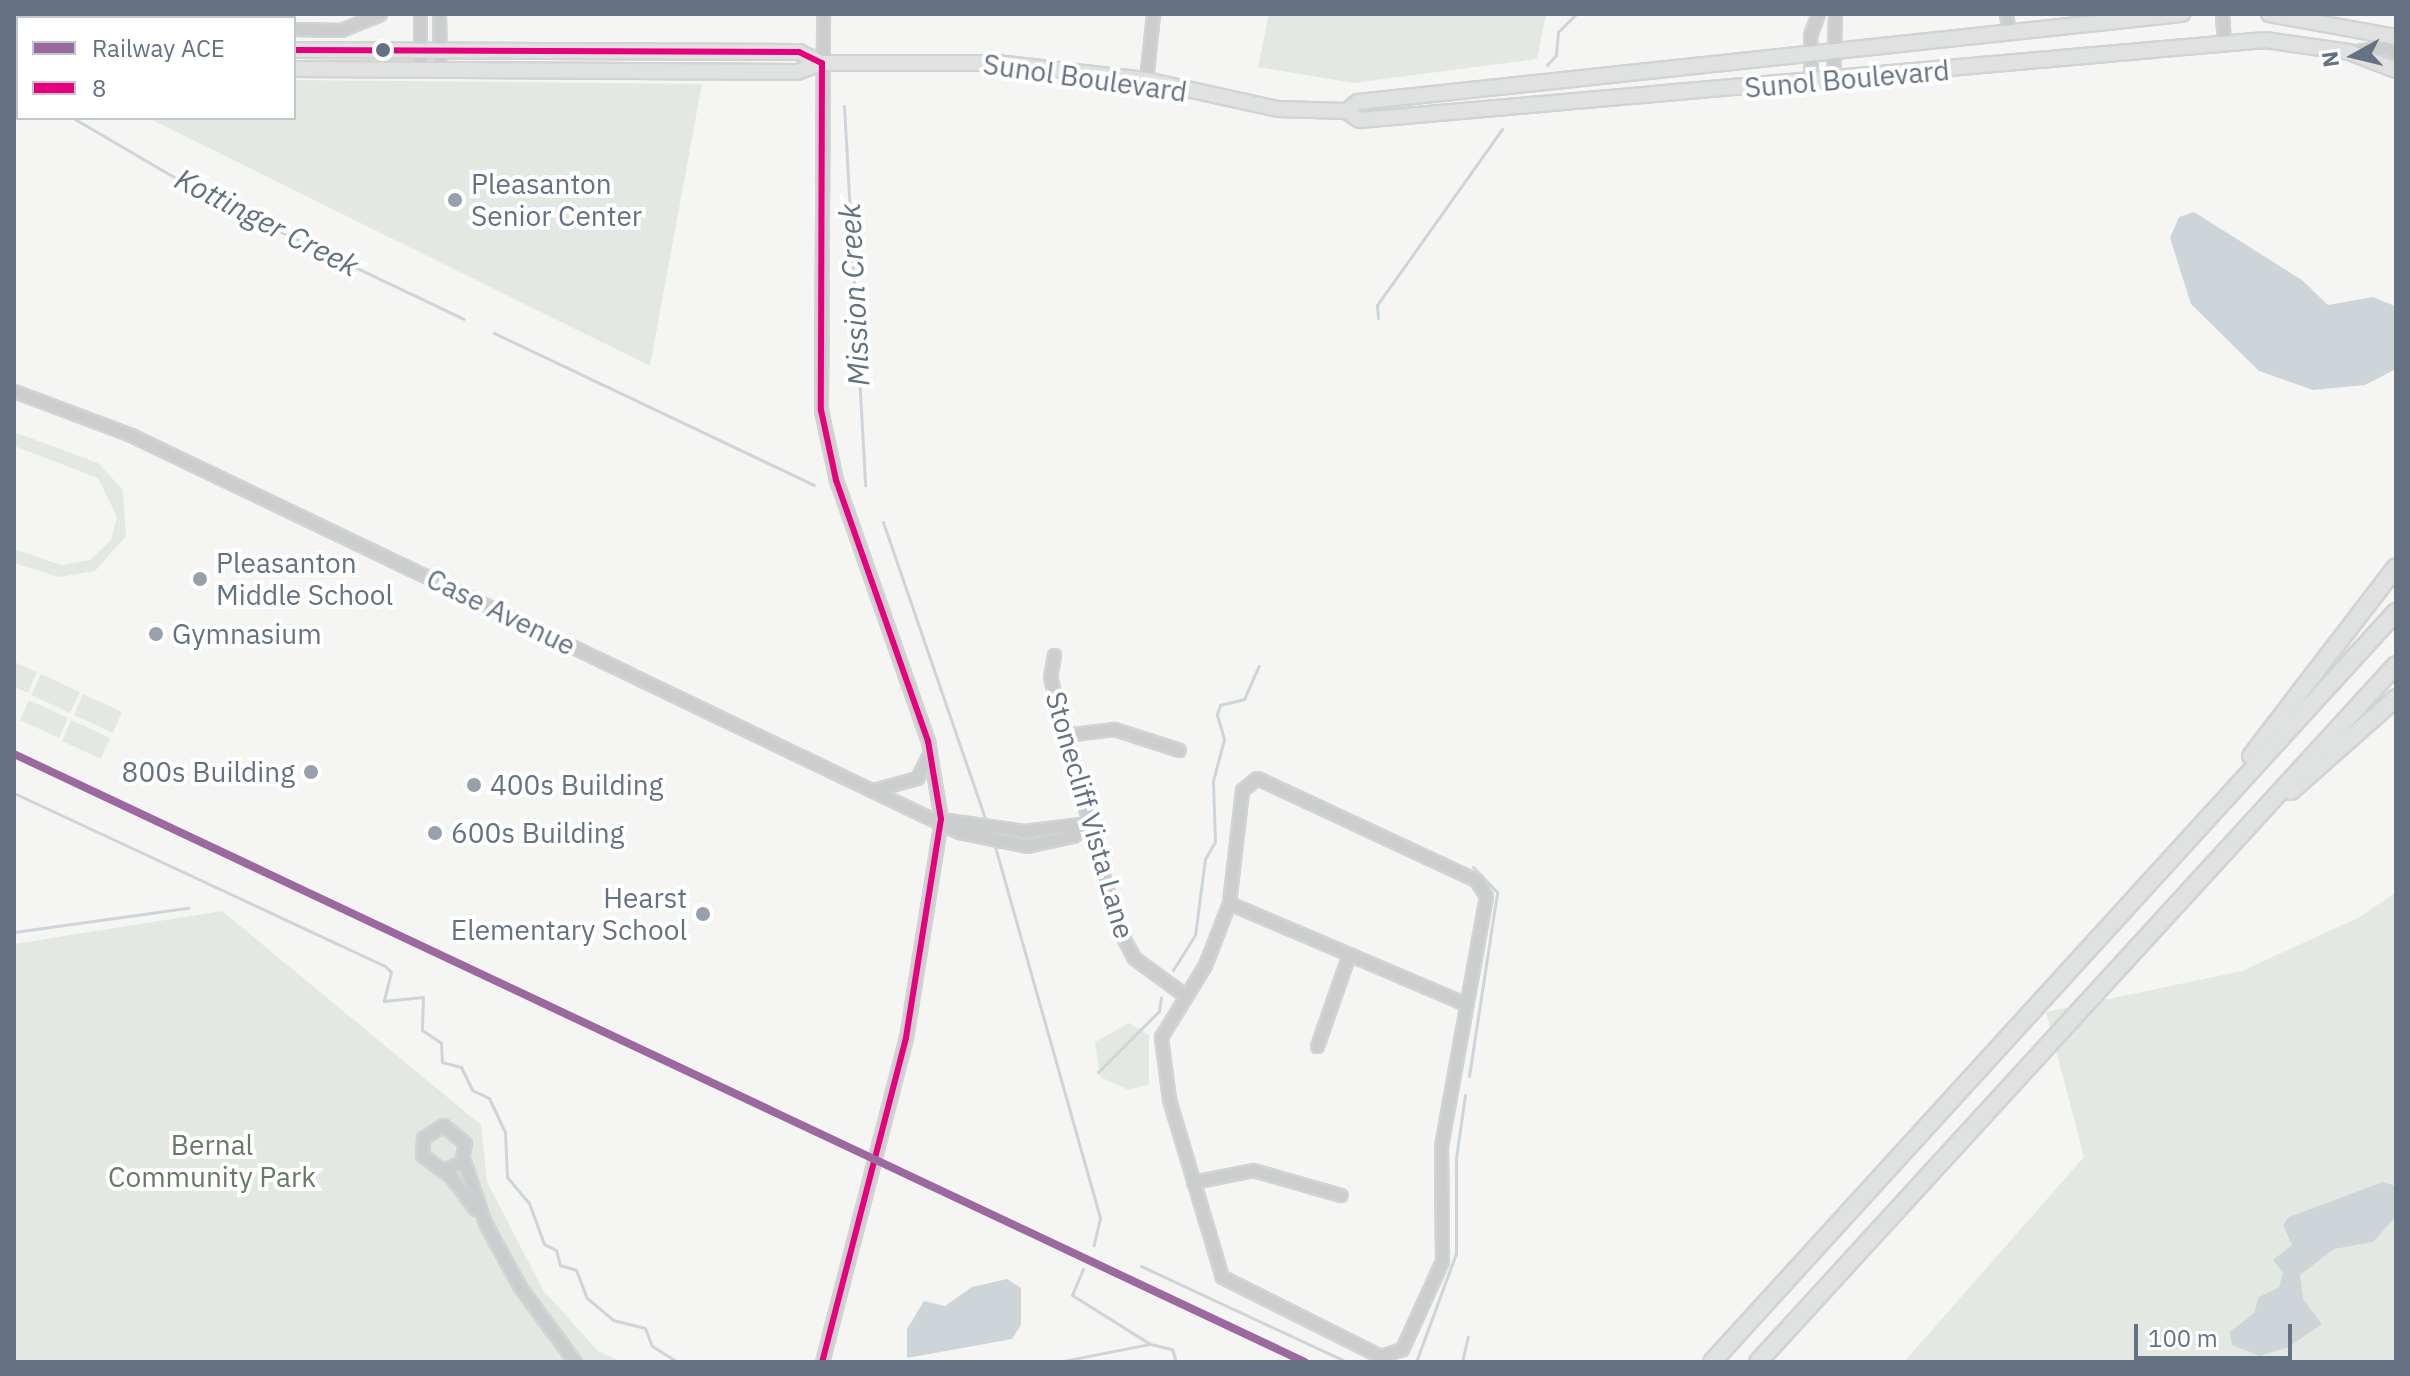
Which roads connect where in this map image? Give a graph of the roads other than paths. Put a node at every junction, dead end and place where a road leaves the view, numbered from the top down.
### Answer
1 (380, 14) edge
2 (420, 14) edge
3 (439, 14) edge
4 (823, 14) edge
5 (1153, 14) edge
6 (1818, 14) edge
7 (1835, 14) edge
8 (2006, 14) edge
9 (2182, 14) edge
10 (2222, 14) edge
11 (2269, 14) edge
12 (296, 29) edge
13 (2009, 32) junction
14 (2396, 37) edge
15 (2224, 42) junction
16 (296, 50) edge
17 (420, 50) junction
18 (439, 50) junction
19 (2349, 52) junction
20 (1835, 53) junction
21 (2396, 53) edge
22 (1810, 54) junction
23 (822, 63) junction
24 (296, 69) edge
25 (2396, 70) edge
26 (420, 71) junction
27 (440, 71) junction
28 (1146, 80) junction
29 (1833, 83) junction
30 (1811, 85) junction
31 (1504, 86) junction
32 (1346, 111) junction
33 (1417, 114) junction
34 (14, 391) edge
35 (2396, 567) edge
36 (2396, 612) edge
37 (1054, 655) dead end
38 (2396, 665) edge
39 (2396, 698) edge
40 (1065, 735) junction
41 (930, 749) junction
42 (1179, 750) dead end
43 (873, 790) junction
44 (2272, 802) junction
45 (941, 819) junction
46 (1089, 823) junction
47 (2180, 849) junction
48 (1229, 903) junction
49 (1349, 954) junction
50 (1186, 996) junction
51 (1463, 1003) junction
52 (1317, 1046) dead end
53 (463, 1158) junction
54 (443, 1171) junction
55 (1193, 1182) junction
56 (1341, 1195) dead end
57 (485, 1223) junction
58 (562, 1345) junction
59 (575, 1362) edge
60 (585, 1362) edge
61 (822, 1362) edge
62 (1712, 1362) edge
63 (1758, 1362) edge

1 - 12 street
2 - 17 street
3 - 18 street
4 - 23 street
5 - 28 street
6 - 22 street
7 - 20 street
8 - 13 street
9 - 13 main road, Sunol Boulevard
10 - 15 street
11 - 14 main road
13 - 20 main road, Sunol Boulevard
15 - 19 main road, Sunol Boulevard
15 - 29 main road, Sunol Boulevard
16 - 17 main road, Sunol Boulevard
17 - 18 main road, Sunol Boulevard
17 - 26 street
18 - 23 main road, Sunol Boulevard
18 - 27 street
19 - 21 street, Sunol Boulevard
19 - 25 main road, Sunol Boulevard
20 - 22 main road, Sunol Boulevard
20 - 29 street
22 - 30 street
22 - 31 main road, Sunol Boulevard
23 - 27 main road, Sunol Boulevard
23 - 28 main road, Sunol Boulevard
23 - 41 street
24 - 26 main road, Sunol Boulevard
26 - 27 main road, Sunol Boulevard
28 - 32 main road, Sunol Boulevard
29 - 30 main road, Sunol Boulevard
30 - 33 main road, Sunol Boulevard
31 - 32 main road, Sunol Boulevard
31 - 33 main road
32 - 33 main road, Sunol Boulevard
34 - 43 street, Case Avenue
35 - 47 highway
36 - 47 highway
37 - 40 street, Stonecliff Vista Lane
38 - 44 highway
39 - 44 highway
40 - 42 street
40 - 46 street, Stonecliff Vista Lane
41 - 43 street
41 - 45 street
43 - 45 street, Case Avenue
44 - 63 highway
45 - 46 street, Case Avenue
45 - 46 street, Case Avenue
45 - 61 street
46 - 50 street, Stonecliff Vista Lane
47 - 62 highway
48 - 49 street
48 - 50 street
48 - 51 street
49 - 51 street
49 - 52 street
50 - 55 street
51 - 55 street
53 - 54 street
53 - 54 street
53 - 57 street
54 - 57 street
55 - 56 street
57 - 58 street
58 - 59 street
58 - 60 street

